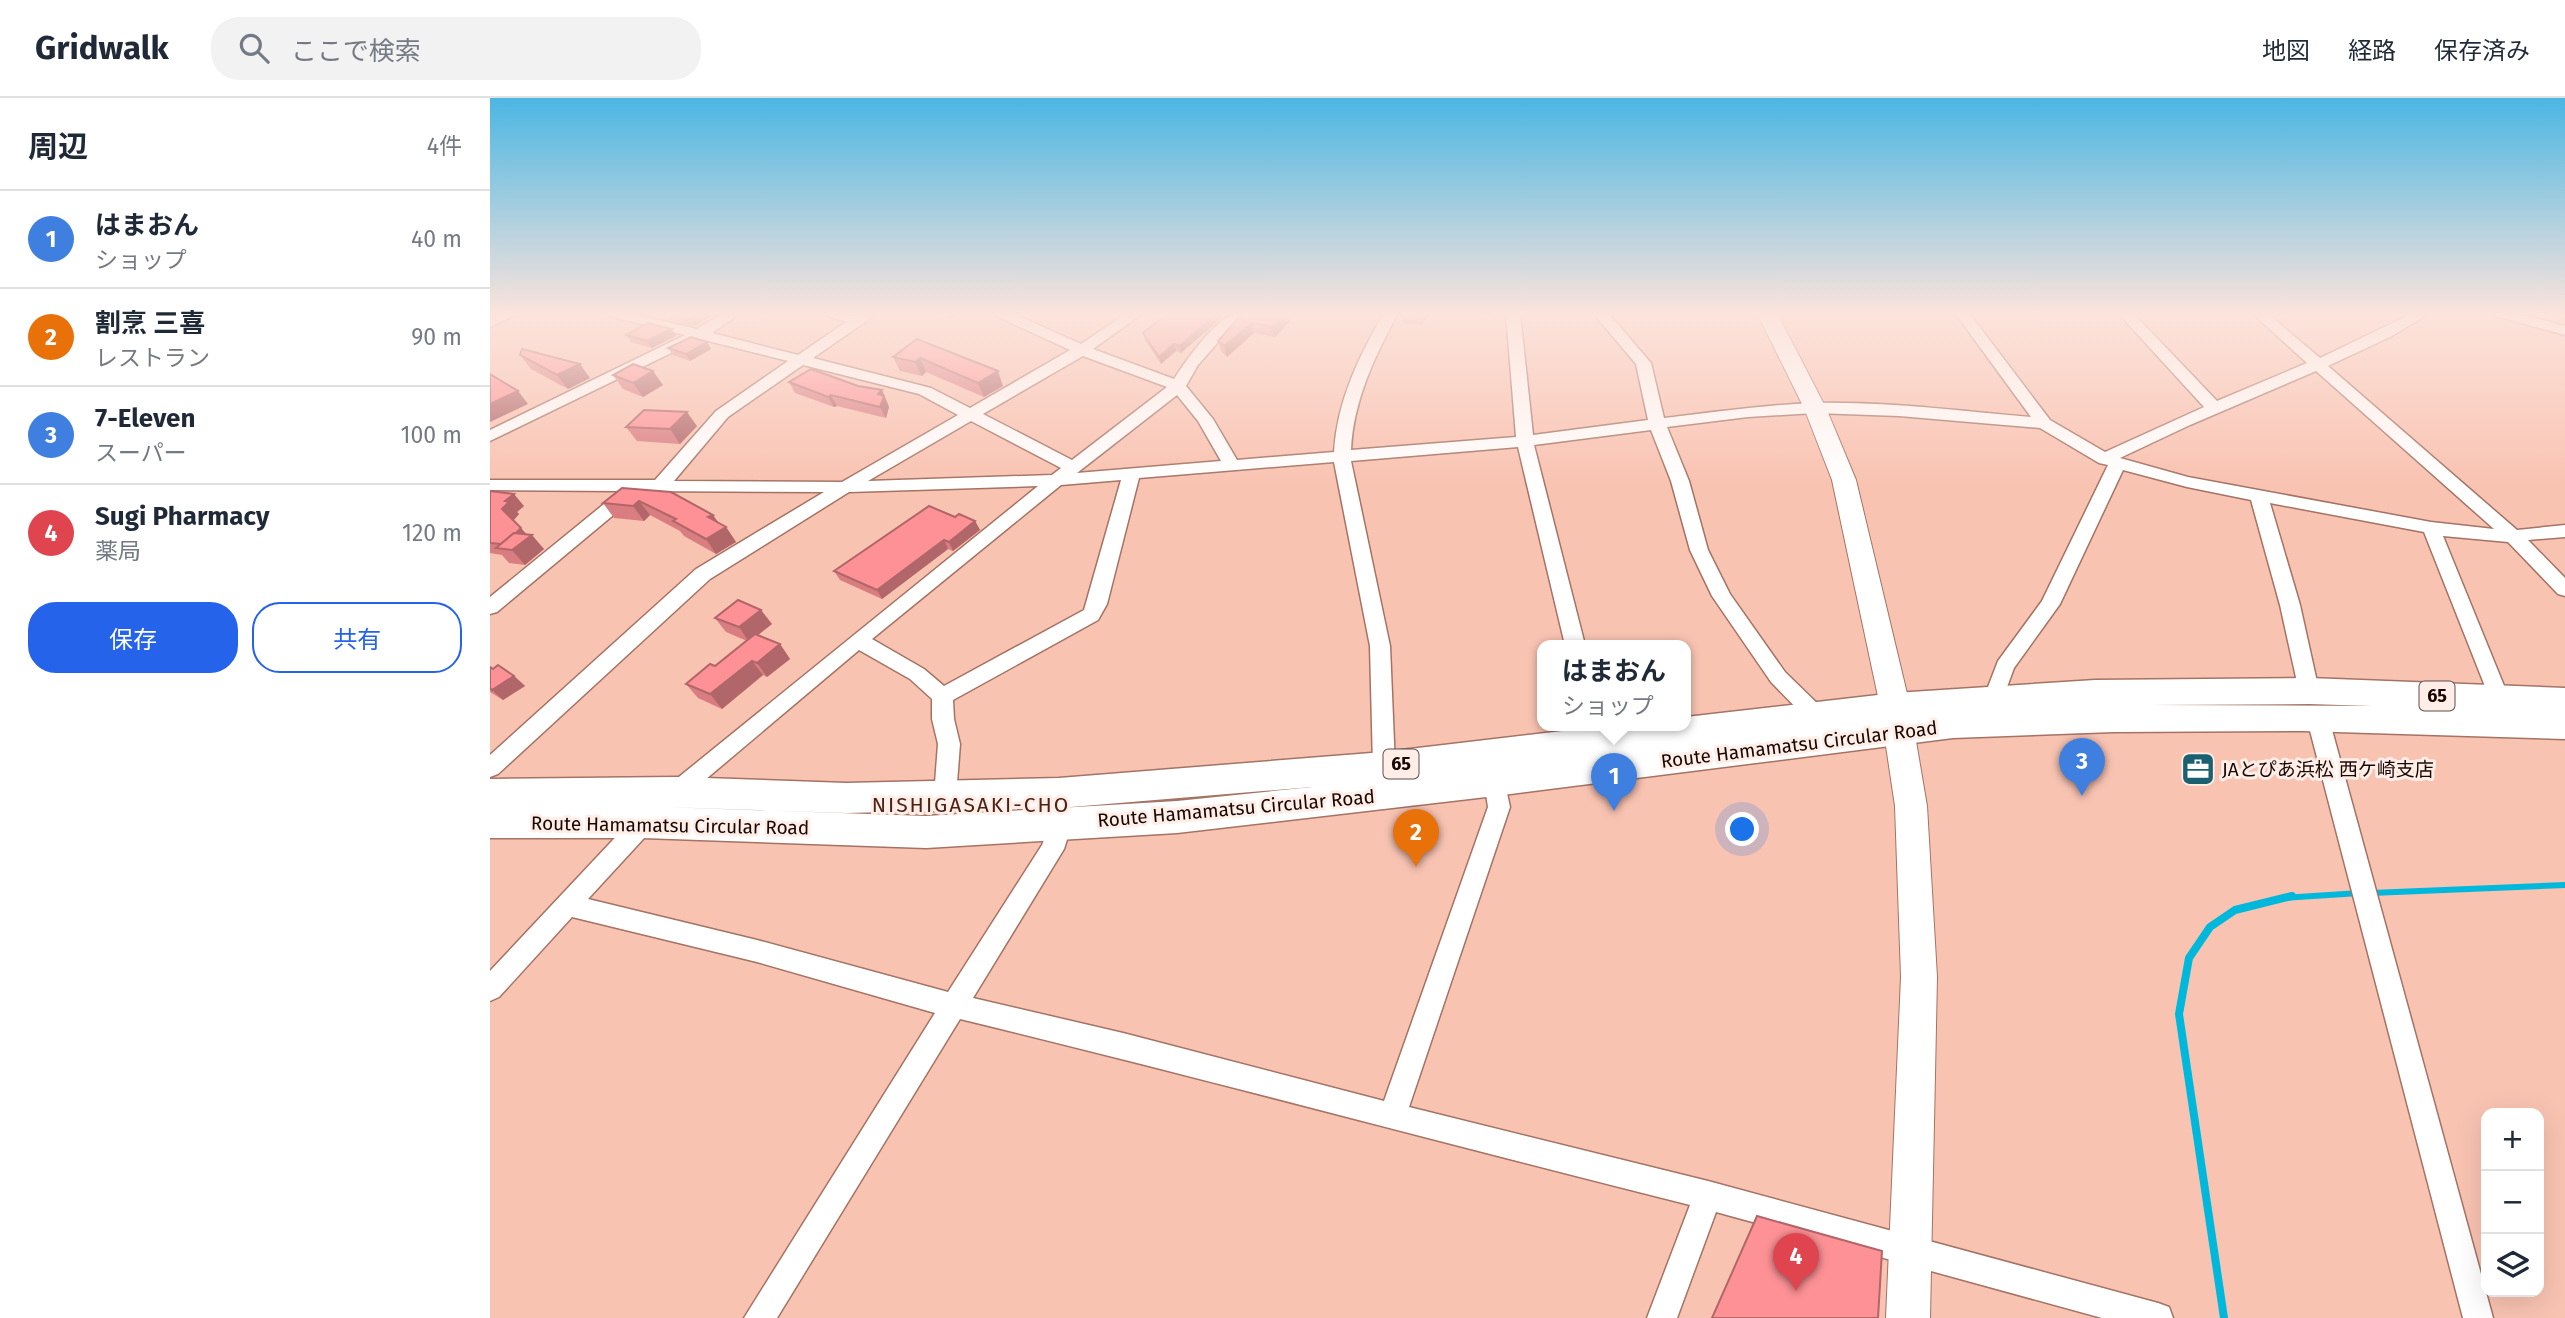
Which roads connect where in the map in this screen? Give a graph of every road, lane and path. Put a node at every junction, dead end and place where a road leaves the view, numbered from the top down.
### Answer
1 (625, 370) edge
2 (787, 370) edge
3 (845, 370) edge
4 (1048, 370) edge
5 (1135, 370) edge
6 (1189, 370) edge
7 (1363, 370) edge
8 (1518, 370) edge
9 (1645, 370) edge
10 (1796, 370) edge
11 (2004, 370) edge
12 (2178, 370) edge
13 (2306, 370) edge
14 (2324, 370) edge
15 (1178, 386) junction
16 (2213, 407) junction
17 (1815, 408) junction
18 (972, 415) junction
19 (2044, 423) junction
20 (1657, 424) junction
21 (490, 436) edge
22 (1525, 441) junction
23 (1342, 458) junction
24 (2112, 461) junction
25 (1233, 466) junction
26 (1073, 467) junction
27 (1131, 475) junction
28 (1056, 480) junction
29 (490, 485) edge
30 (639, 485) junction
31 (661, 485) junction
32 (845, 487) junction
33 (2259, 497) junction
34 (2431, 528) junction
35 (2565, 531) edge
36 (2513, 536) junction
37 (2565, 589) edge
38 (490, 607) edge
39 (858, 640) junction
40 (1574, 640) edge
41 (942, 696) junction
42 (2500, 698) junction
43 (1993, 700) junction
44 (2565, 701) edge
45 (2313, 705) junction
46 (1817, 716) junction
47 (1897, 719) junction
48 (1691, 725) edge
49 (2565, 726) edge
50 (1597, 732) edge
51 (1384, 766) junction
52 (490, 768) edge
53 (1495, 781) junction
54 (676, 792) junction
55 (490, 794) edge
56 (945, 796) junction
57 (490, 822) edge
58 (643, 822) junction
59 (1061, 824) junction
60 (567, 905) junction
61 (490, 989) edge
62 (954, 1006) junction
63 (1392, 1117) junction
64 (1709, 1195) junction
65 (1910, 1251) junction
66 (759, 1318) edge
67 (1662, 1318) edge
68 (1908, 1318) edge
69 (2158, 1318) edge
70 (2478, 1318) edge

1 - 21 street
2 - 31 street
3 - 18 street
4 - 18 street
5 - 15 street
6 - 15 street
7 - 23 street
8 - 22 street
9 - 20 street
10 - 17 street
11 - 19 street
12 - 16 street
13 - 16 street
14 - 36 street
15 - 25 street
15 - 26 street
16 - 24 street
17 - 19 street
17 - 20 street
17 - 47 street
18 - 26 street
18 - 32 street
19 - 24 street
20 - 22 street
20 - 46 street
22 - 23 street
22 - 40 street
23 - 25 street
23 - 51 street
24 - 33 street
24 - 43 street
25 - 27 street
26 - 28 street
27 - 28 street
27 - 41 street
28 - 32 street
28 - 39 street
29 - 30 street
30 - 31 street
30 - 38 street
31 - 32 street
32 - 52 street
33 - 34 street
33 - 45 street
34 - 36 street
34 - 42 street
35 - 36 street
36 - 37 street
39 - 41 street
39 - 54 street
41 - 56 street
42 - 44 main road, Route Hamamatsu Circular Road / 65
42 - 45 main road, Route Hamamatsu Circular Road / 65
43 - 45 main road, Route Hamamatsu Circular Road / 65
43 - 47 main road, Route Hamamatsu Circular Road / 65
45 - 47 main road, Route Hamamatsu Circular Road / 65
45 - 49 main road, Route Hamamatsu Circular Road / 65
45 - 70 street
46 - 47 main road, Route Hamamatsu Circular Road / 65
46 - 48 main road, Route Hamamatsu Circular Road / 65
47 - 53 main road, Route Hamamatsu Circular Road / 65
47 - 65 street
50 - 51 main road, Route Hamamatsu Circular Road / 65
51 - 56 main road, Route Hamamatsu Circular Road / 65
53 - 59 main road, Route Hamamatsu Circular Road / 65
53 - 63 street
54 - 55 main road, Route Hamamatsu Circular Road / 65
54 - 56 main road, Route Hamamatsu Circular Road / 65
54 - 58 street
57 - 58 main road, Route Hamamatsu Circular Road / 65
58 - 59 main road, Route Hamamatsu Circular Road / 65
58 - 60 street
59 - 62 street
60 - 61 street
60 - 62 street
62 - 63 street
62 - 66 street
63 - 64 street
64 - 65 street
64 - 67 street
65 - 68 street
65 - 69 street

